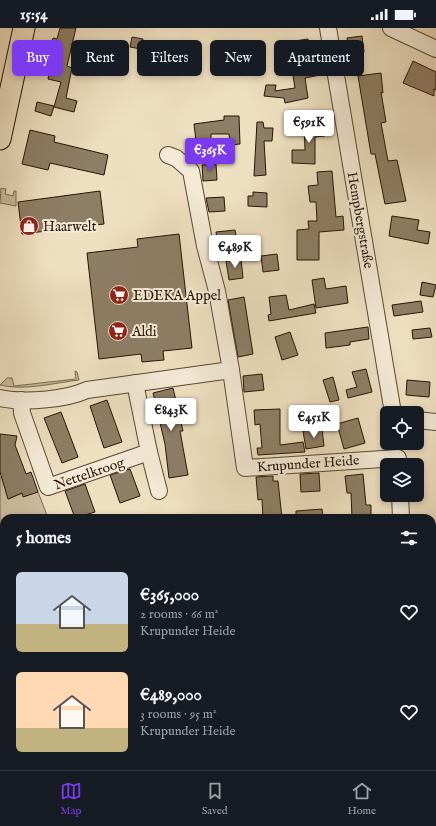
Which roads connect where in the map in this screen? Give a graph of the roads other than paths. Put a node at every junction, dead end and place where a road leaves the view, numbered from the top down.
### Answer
1 (24, 28) edge
2 (328, 28) edge
3 (391, 28) edge
4 (436, 49) edge
5 (0, 139) edge
6 (168, 155) dead end
7 (231, 370) junction
8 (135, 383) junction
9 (0, 398) edge
10 (21, 400) junction
11 (392, 406) edge
12 (424, 421) edge
13 (436, 422) edge
14 (149, 452) junction
15 (398, 455) edge
16 (159, 491) dead end
17 (401, 502) edge
18 (402, 514) edge

1 - 5 main road
2 - 11 street, Hempbergstraße
3 - 4 street
6 - 7 street, Krupunder Heide
7 - 8 street
7 - 15 street, Krupunder Heide
8 - 10 street
8 - 14 street
9 - 10 street
10 - 14 street, Nettelkroog
12 - 13 street
14 - 16 street
17 - 18 street

